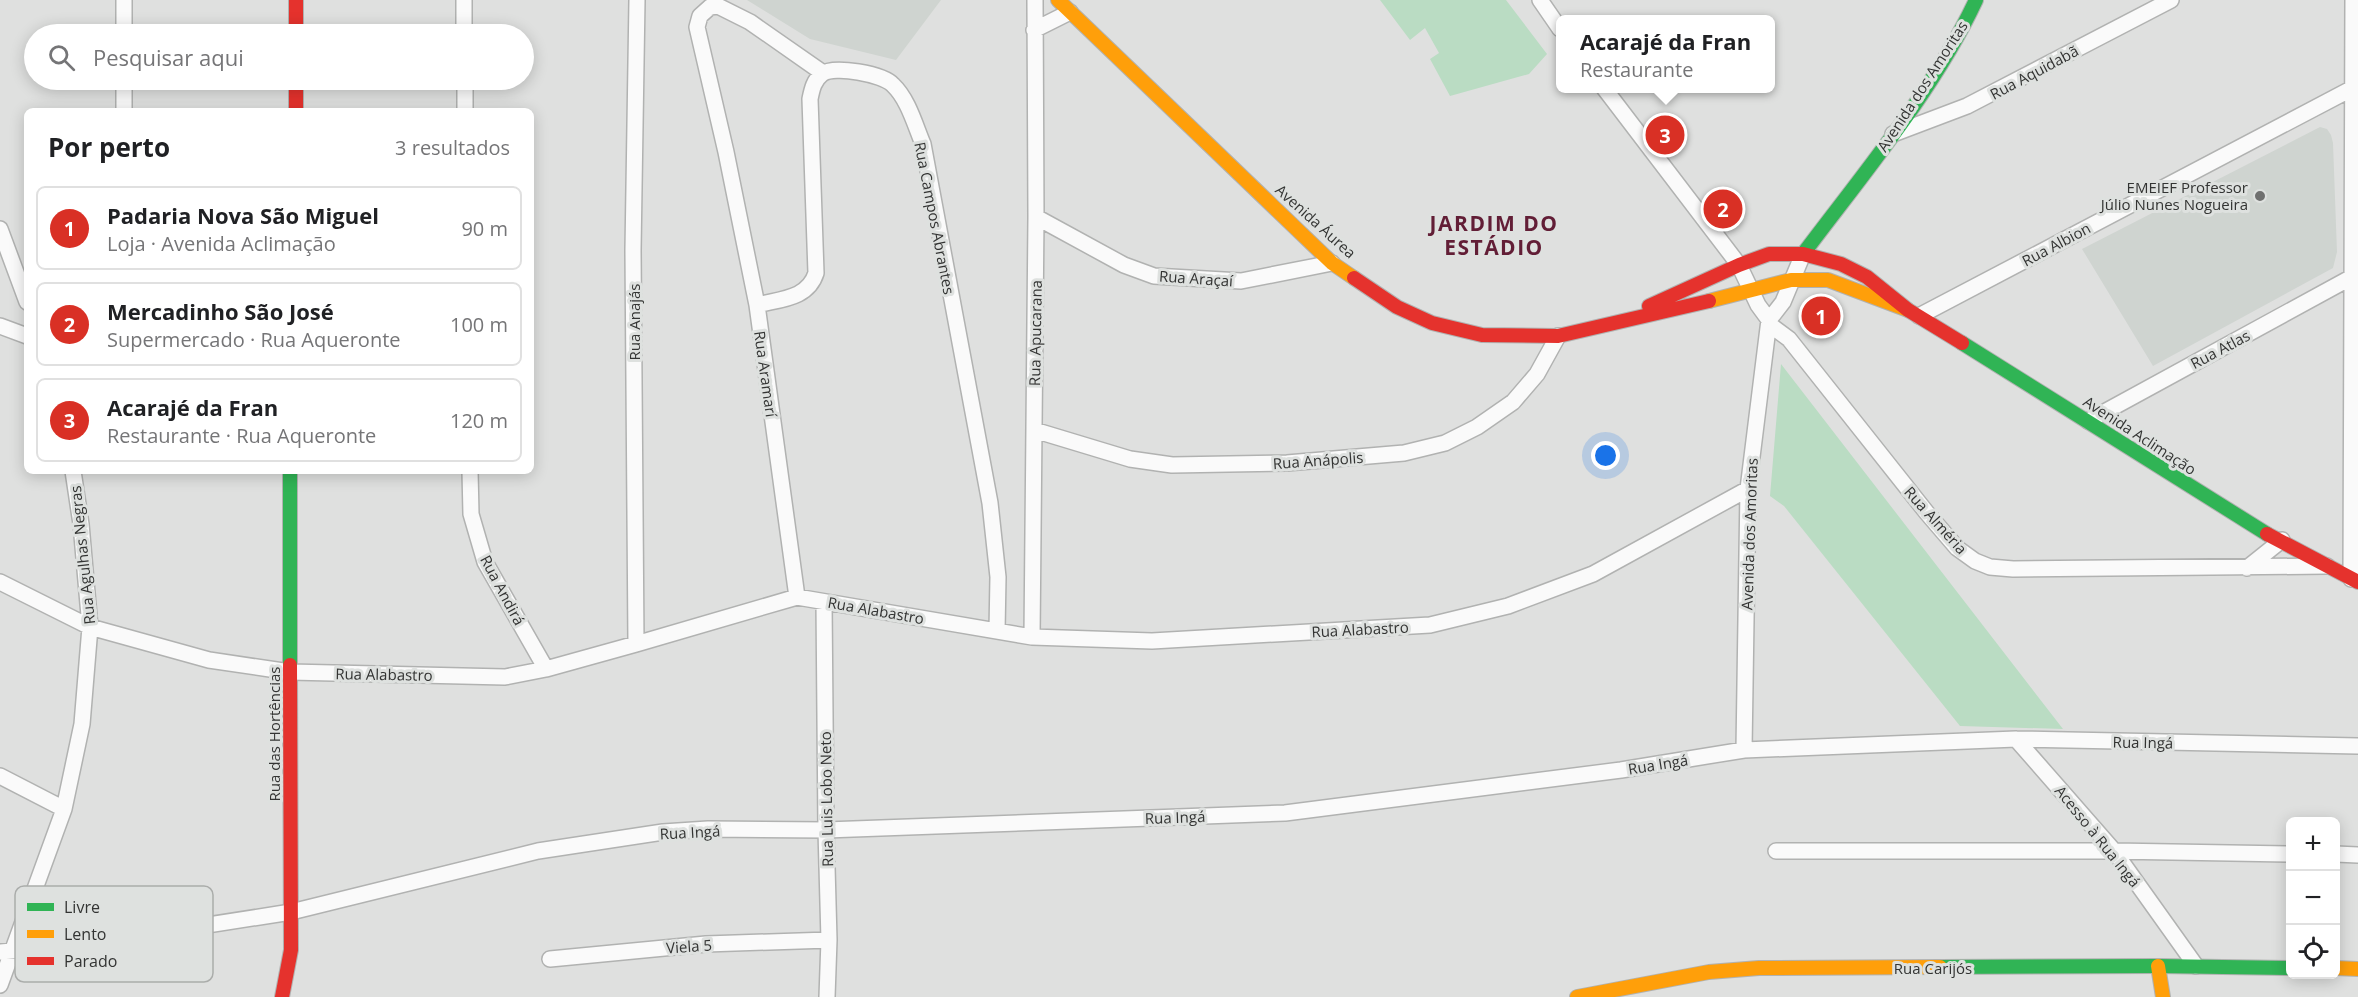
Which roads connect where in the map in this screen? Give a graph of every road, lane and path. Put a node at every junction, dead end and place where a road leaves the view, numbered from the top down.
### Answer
1 (124, 0) edge
2 (296, 0) edge
3 (464, 0) edge
4 (637, 0) edge
5 (1035, 0) edge
6 (1058, 0) edge
7 (1540, 0) edge
8 (1976, 0) edge
9 (2171, 0) edge
10 (2353, 0) edge
11 (1070, 12) junction
12 (1556, 23) edge
13 (124, 24) edge
14 (296, 24) edge
15 (464, 24) edge
16 (1034, 30) junction
17 (823, 72) junction
18 (2353, 88) junction
19 (124, 90) edge
20 (296, 90) edge
21 (465, 90) edge
22 (1608, 93) edge
23 (124, 108) edge
24 (296, 108) edge
25 (465, 108) edge
26 (1893, 134) junction
27 (1036, 217) junction
28 (0, 229) edge
29 (1803, 254) junction
30 (1332, 263) junction
31 (21, 265) edge
32 (1739, 265) junction
33 (2352, 277) junction
34 (1791, 280) junction
35 (24, 284) edge
36 (1752, 291) junction
37 (757, 305) junction
38 (1913, 313) junction
39 (1769, 322) junction
40 (1612, 323) junction
41 (0, 326) edge
42 (24, 335) edge
43 (1558, 336) junction
44 (2088, 421) junction
45 (1034, 430) junction
46 (74, 474) edge
47 (290, 474) edge
48 (470, 474) edge
49 (1748, 489) junction
50 (2282, 540) junction
51 (2329, 566) junction
52 (2247, 568) junction
53 (2355, 581) edge
54 (0, 582) edge
55 (797, 597) junction
56 (824, 602) junction
57 (90, 627) junction
58 (997, 631) junction
59 (1032, 637) junction
60 (636, 644) junction
61 (546, 669) junction
62 (290, 672) junction
63 (2016, 739) junction
64 (2358, 747) edge
65 (1744, 750) junction
66 (0, 776) edge
67 (64, 809) junction
68 (826, 830) junction
69 (1776, 851) dead end
70 (2114, 851) junction
71 (2286, 854) edge
72 (2340, 854) edge
73 (2358, 855) edge
74 (33, 886) edge
75 (291, 912) junction
76 (213, 924) edge
77 (15, 930) edge
78 (829, 940) junction
79 (6, 952) edge
80 (550, 959) dead end
81 (2158, 966) junction
82 (2196, 966) junction
83 (2286, 968) edge
84 (2340, 968) edge
85 (2358, 969) edge
86 (0, 985) edge
87 (282, 997) edge
88 (827, 997) edge
89 (1577, 997) edge
90 (2163, 997) edge

1 - 13 street
2 - 14 street
3 - 15 street
4 - 60 street, Rua Anajás
5 - 16 street, Rua Apucarana
6 - 11 street, Avenida Áurea
7 - 12 street
8 - 26 street, Avenida dos Amoritas
9 - 26 street, Rua Aquidabã
10 - 18 street
11 - 16 street
11 - 30 street, Avenida Áurea
16 - 27 street, Rua Apucarana
17 - 37 street
17 - 37 street, Rua Aramarí
17 - 58 street, Rua Campos Abrantes
18 - 33 street
18 - 38 street, Rua Albion
19 - 23 street
20 - 24 street
21 - 25 street
22 - 32 street
26 - 29 street, Avenida dos Amoritas
27 - 30 street, Rua Araçaí
27 - 45 street, Rua Apucarana
28 - 31 street
29 - 32 street, Avenida Áurea
29 - 34 street, Avenida dos Amoritas
29 - 38 street, Avenida Aclimação
30 - 43 street, Avenida Áurea
31 - 35 street
32 - 36 street
32 - 40 street, Avenida Áurea
33 - 44 street, Rua Atlas
33 - 53 street
34 - 36 street, Avenida Áurea
34 - 38 street, Avenida Aclimação
34 - 39 street, Avenida dos Amoritas
36 - 39 street
36 - 40 street, Avenida Áurea
37 - 55 street, Rua Aramarí
38 - 44 street, Avenida Aclimação
39 - 49 street, Avenida dos Amoritas
39 - 52 street, Rua Alméria
40 - 43 street, Avenida Áurea
41 - 42 street
43 - 45 street, Rua Anápolis
44 - 50 street, Avenida Aclimação
45 - 59 street, Rua Apucarana
46 - 57 street, Rua Agulhas Negras
47 - 62 street, Rua das Hortências
48 - 61 street, Rua Andirá
49 - 59 street, Rua Alabastro
49 - 65 street, Avenida dos Amoritas
50 - 51 street, Avenida Aclimação
50 - 52 street
51 - 52 street, Rua Alméria
51 - 53 street, Avenida Aclimação
54 - 57 street, Rua Alabastro
55 - 56 street, Rua Alabastro
55 - 60 street, Rua Alabastro
56 - 58 street, Rua Alabastro
56 - 68 street, Rua Luis Lobo Neto
57 - 62 street, Rua Alabastro
57 - 67 street, Rua Agulhas Negras
58 - 59 street, Rua Alabastro
60 - 61 street, Rua Alabastro
61 - 62 street, Rua Alabastro
62 - 75 street, Rua das Hortências
63 - 64 street, Rua Ingá
63 - 65 street, Rua Ingá
63 - 70 street, Acesso à Rua Ingá
65 - 68 street, Rua Ingá
66 - 67 street
67 - 74 street, Rua Agulhas Negras
68 - 75 street, Rua Ingá
68 - 78 street, Rua Luis Lobo Neto
69 - 70 street
70 - 71 street
70 - 82 street, Acesso à Rua Ingá
72 - 73 street
75 - 76 street, Rua Ingá
75 - 87 street, Rua das Hortências
77 - 79 street, Rua Agulhas Negras
78 - 80 street, Viela 5
78 - 88 street, Rua Luis Lobo Neto
79 - 86 street, Rua Agulhas Negras
81 - 82 street, Rua Carijós
81 - 89 street, Rua Carijós
81 - 90 street
82 - 83 street, Rua Carijós
84 - 85 street

